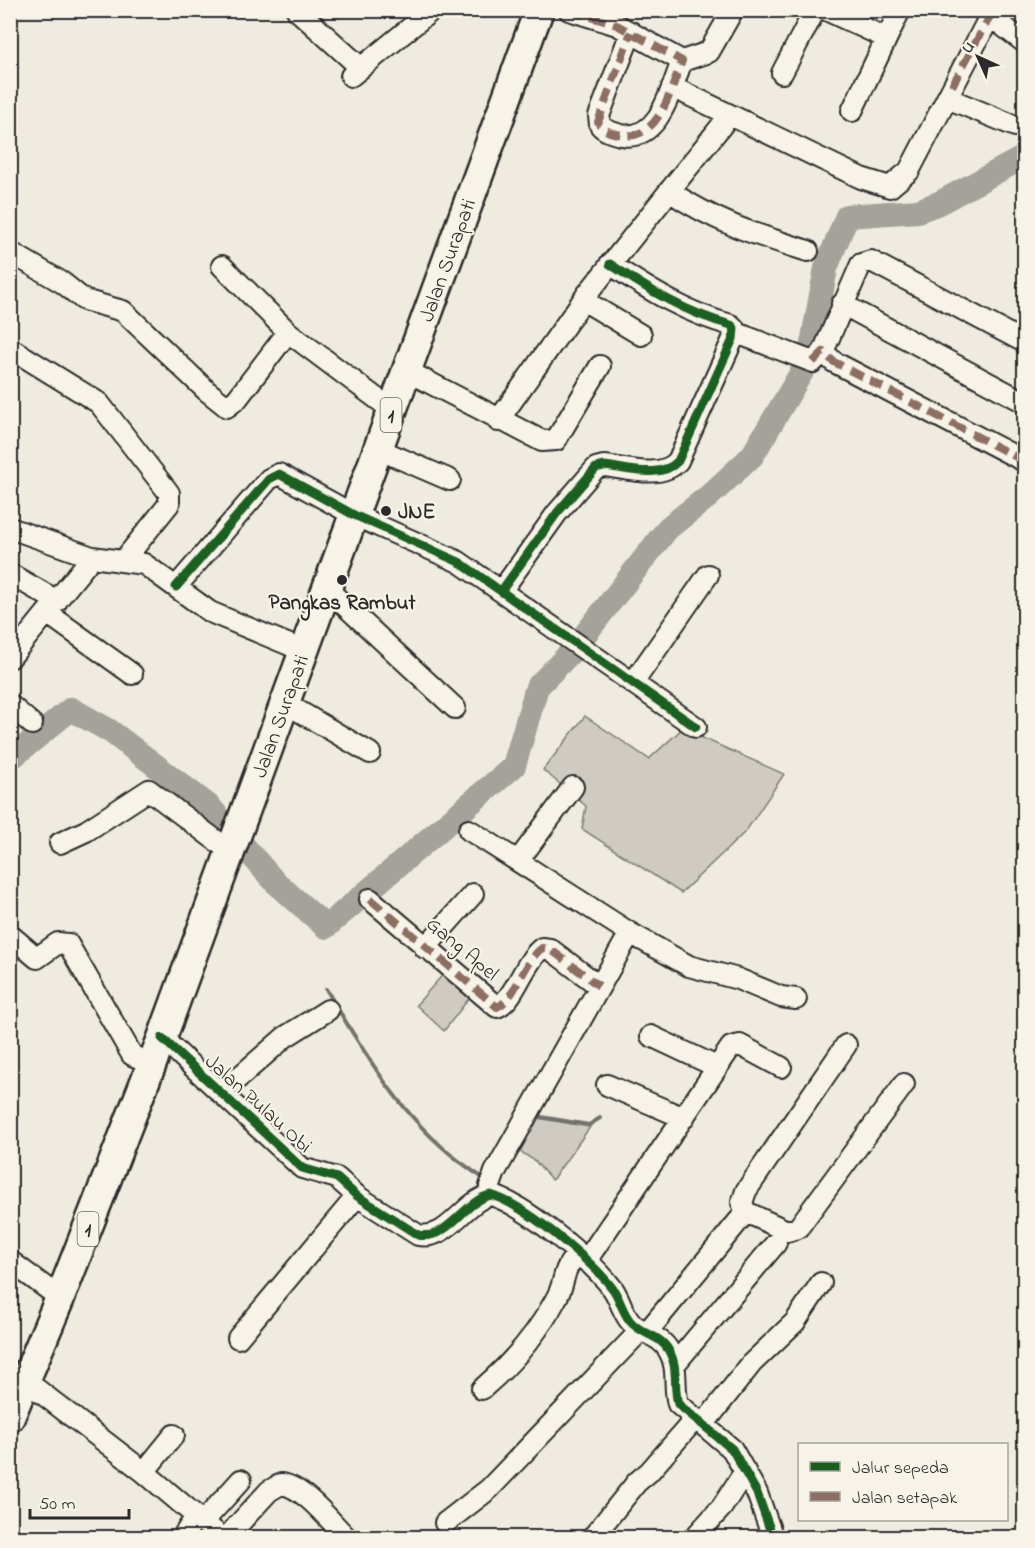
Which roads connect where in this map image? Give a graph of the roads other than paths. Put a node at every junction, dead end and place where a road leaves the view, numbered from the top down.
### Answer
1 (297, 10) edge
2 (432, 10) edge
3 (569, 10) edge
4 (733, 10) edge
5 (815, 10) edge
6 (826, 10) edge
7 (900, 10) edge
8 (536, 11) edge
9 (986, 13) edge
10 (631, 32) junction
11 (886, 38) junction
12 (1024, 42) edge
13 (682, 61) junction
14 (782, 74) dead end
15 (672, 87) junction
16 (946, 98) junction
17 (852, 111) dead end
18 (730, 115) junction
19 (1015, 126) dead end
20 (669, 191) junction
21 (808, 251) dead end
22 (10, 252) edge
23 (610, 264) junction
24 (222, 266) dead end
25 (583, 300) junction
26 (842, 304) junction
27 (288, 332) junction
28 (734, 332) junction
29 (641, 335) dead end
30 (1024, 342) edge
31 (10, 348) edge
32 (811, 356) junction
33 (600, 366) dead end
34 (407, 371) junction
35 (1024, 402) edge
36 (392, 410) junction
37 (498, 421) junction
38 (378, 449) junction
39 (1024, 461) edge
40 (450, 480) dead end
41 (354, 515) junction
42 (10, 528) edge
43 (92, 556) junction
44 (124, 560) junction
45 (10, 574) edge
46 (708, 575) dead end
47 (176, 587) junction
48 (327, 589) junction
49 (502, 590) junction
50 (52, 607) junction
51 (304, 651) junction
52 (10, 658) edge
53 (132, 674) dead end
54 (633, 683) junction
55 (285, 703) junction
56 (10, 705) edge
57 (454, 708) dead end
58 (32, 724) dead end
59 (696, 727) dead end
60 (370, 753) dead end
61 (573, 787) dead end
62 (469, 830) dead end
63 (235, 838) junction
64 (60, 843) dead end
65 (518, 861) junction
66 (473, 894) dead end
67 (370, 899) dead end
68 (630, 933) junction
69 (10, 935) edge
70 (425, 948) junction
71 (599, 986) junction
72 (796, 999) dead end
73 (328, 1010) dead end
74 (651, 1036) dead end
75 (846, 1045) dead end
76 (157, 1051) junction
77 (717, 1067) junction
78 (781, 1067) dead end
79 (904, 1084) dead end
80 (607, 1086) dead end
81 (221, 1093) junction
82 (684, 1118) junction
83 (491, 1186) junction
84 (357, 1196) junction
85 (746, 1212) junction
86 (776, 1243) dead end
87 (582, 1257) junction
88 (10, 1261) edge
89 (821, 1283) dead end
90 (60, 1298) junction
91 (645, 1330) junction
92 (238, 1338) dead end
93 (675, 1364) junction
94 (26, 1381) junction
95 (482, 1389) dead end
96 (10, 1417) edge
97 (699, 1422) junction
98 (174, 1435) dead end
99 (745, 1471) junction
100 (144, 1472) junction
101 (242, 1480) dead end
102 (199, 1519) junction
103 (445, 1523) dead end
104 (182, 1538) edge
105 (224, 1538) edge
106 (347, 1538) edge
107 (592, 1538) edge
108 (694, 1538) edge
109 (773, 1538) edge

1 - 2 street
3 - 10 street
4 - 13 street
5 - 14 street
6 - 11 street
7 - 11 street
8 - 34 highway, Jalan Surapati / 1
9 - 12 street
9 - 16 street
10 - 13 street
10 - 15 street
11 - 17 street
13 - 15 street
15 - 18 street
16 - 18 street
16 - 19 street
18 - 20 street
20 - 21 street
20 - 23 street
22 - 27 street
23 - 25 street
23 - 28 street
24 - 27 street
25 - 29 street
25 - 37 street
26 - 30 street
26 - 32 street
26 - 35 street
27 - 36 street
28 - 32 street
28 - 49 street
31 - 44 street
32 - 39 street
33 - 37 street
34 - 36 highway, Jalan Surapati / 1
34 - 37 street
36 - 38 highway, Jalan Surapati / 1
38 - 40 street
38 - 41 highway, Jalan Surapati / 1
41 - 47 street
41 - 48 highway, Jalan Surapati / 1
41 - 49 street
42 - 43 street
43 - 44 street
43 - 50 street
44 - 47 street
45 - 50 street
46 - 54 street
47 - 51 street
48 - 51 highway, Jalan Surapati / 1
48 - 57 street
49 - 54 street
50 - 52 street
50 - 53 street
51 - 55 highway, Jalan Surapati / 1
54 - 59 street
55 - 60 street
55 - 63 highway, Jalan Surapati / 1
56 - 58 street
61 - 65 street
62 - 65 street
63 - 64 street
63 - 76 highway, Jalan Surapati / 1
65 - 68 street
66 - 70 street
67 - 70 street, Gang Apel
68 - 71 street
68 - 72 street
69 - 76 street, Jalan Pulau Obi
70 - 71 street, Gang Apel
71 - 83 street
73 - 81 street
74 - 77 street
75 - 85 street
76 - 81 street, Jalan Pulau Obi
76 - 90 highway, Jalan Surapati / 1
77 - 78 street
77 - 82 street
79 - 85 street
80 - 82 street
81 - 84 street, Jalan Pulau Obi
82 - 87 street
83 - 84 street, Jalan Pulau Obi
83 - 87 street
84 - 92 street
85 - 91 street
86 - 93 street
87 - 91 street
87 - 95 street
88 - 90 street
89 - 97 street
90 - 94 highway, Jalan Surapati / 1
91 - 93 street
91 - 103 street
93 - 97 street
94 - 96 highway, Jalan Surapati / 1
94 - 100 street
97 - 99 street
97 - 107 street
98 - 100 street
99 - 108 street
99 - 109 street
100 - 102 street
101 - 102 street
102 - 104 street
102 - 105 street
105 - 106 street

